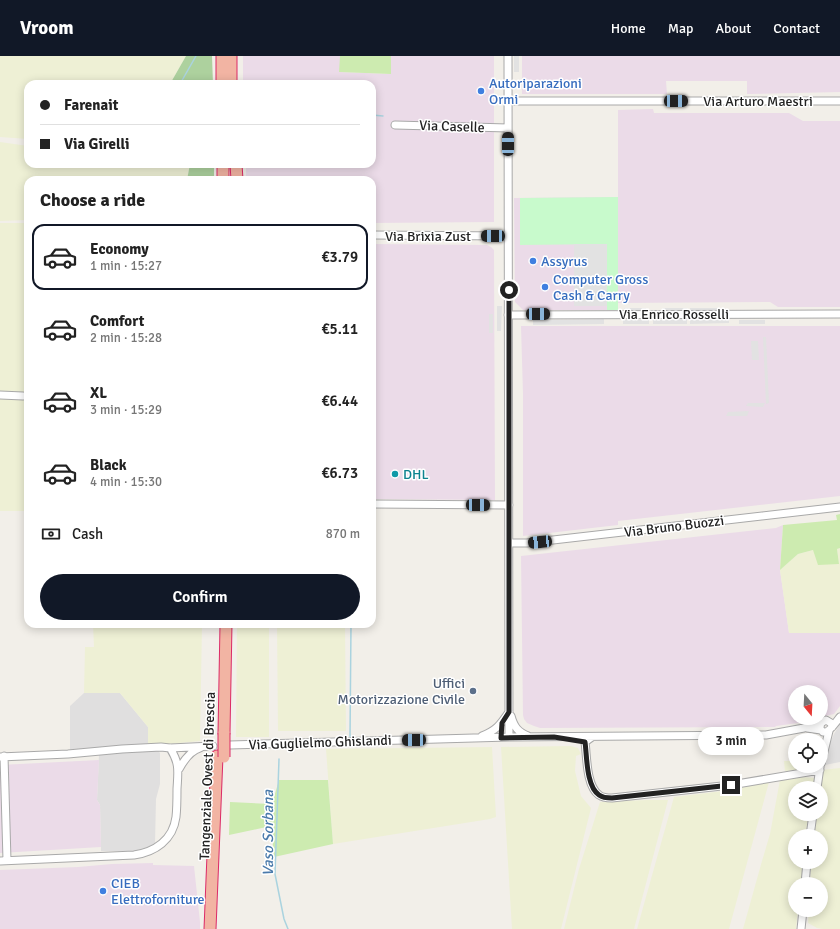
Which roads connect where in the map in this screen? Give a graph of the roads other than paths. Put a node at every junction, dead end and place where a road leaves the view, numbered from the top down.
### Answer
1 (222, 56) edge
2 (231, 56) edge
3 (508, 56) edge
4 (222, 80) edge
5 (231, 80) edge
6 (508, 101) junction
7 (840, 101) edge
8 (395, 125) dead end
9 (508, 128) junction
10 (376, 235) edge
11 (508, 236) junction
12 (840, 314) edge
13 (508, 315) junction
14 (0, 394) edge
15 (23, 396) dead end
16 (376, 504) edge
17 (508, 505) junction
18 (840, 507) edge
19 (509, 543) junction
20 (218, 628) edge
21 (226, 628) edge
22 (509, 712) junction
23 (840, 716) edge
24 (502, 723) junction
25 (826, 726) junction
26 (221, 733) junction
27 (825, 733) edge
28 (617, 736) junction
29 (533, 737) junction
30 (554, 737) junction
31 (594, 737) junction
32 (476, 738) junction
33 (505, 738) junction
34 (585, 742) junction
35 (230, 745) dead end
36 (170, 748) junction
37 (2, 756) edge
38 (220, 756) junction
39 (179, 769) junction
40 (790, 773) edge
41 (4, 860) edge
42 (802, 917) edge
43 (210, 929) edge
44 (218, 929) edge
45 (801, 929) edge

1 - 4 highway
2 - 5 highway
3 - 6 street
6 - 7 street, Via Arturo Maestri
6 - 9 street
8 - 9 street, Via Caselle
9 - 11 street
10 - 11 street, Via Brixia Zust
11 - 13 street
12 - 13 street, Via Enrico Rosselli
13 - 17 street
14 - 15 street
16 - 17 street
17 - 19 street
18 - 19 street, Via Bruno Buozzi
19 - 22 street
20 - 26 highway, Tangenziale Ovest di Brescia
21 - 26 highway, Tangenziale Ovest di Brescia
22 - 24 street
22 - 29 street
22 - 33 street
23 - 25 street
24 - 32 street
24 - 33 street
25 - 27 street
25 - 28 street, Via Guglielmo Ghislandi
26 - 38 highway, Tangenziale Ovest di Brescia
28 - 31 street, Via Guglielmo Ghislandi
28 - 34 street, Via Guglielmo Ghislandi
29 - 30 street, Via Guglielmo Ghislandi
29 - 33 street, Via Guglielmo Ghislandi
30 - 31 street, Via Guglielmo Ghislandi
30 - 34 street, Via Guglielmo Ghislandi
31 - 34 street, Via Guglielmo Ghislandi
32 - 33 street, Via Guglielmo Ghislandi
32 - 35 street, Via Guglielmo Ghislandi
34 - 40 street
36 - 37 street
36 - 39 street
36 - 39 street
37 - 41 street
38 - 43 highway, Tangenziale Ovest di Brescia
38 - 44 highway, Tangenziale Ovest di Brescia
39 - 41 street
42 - 45 street

